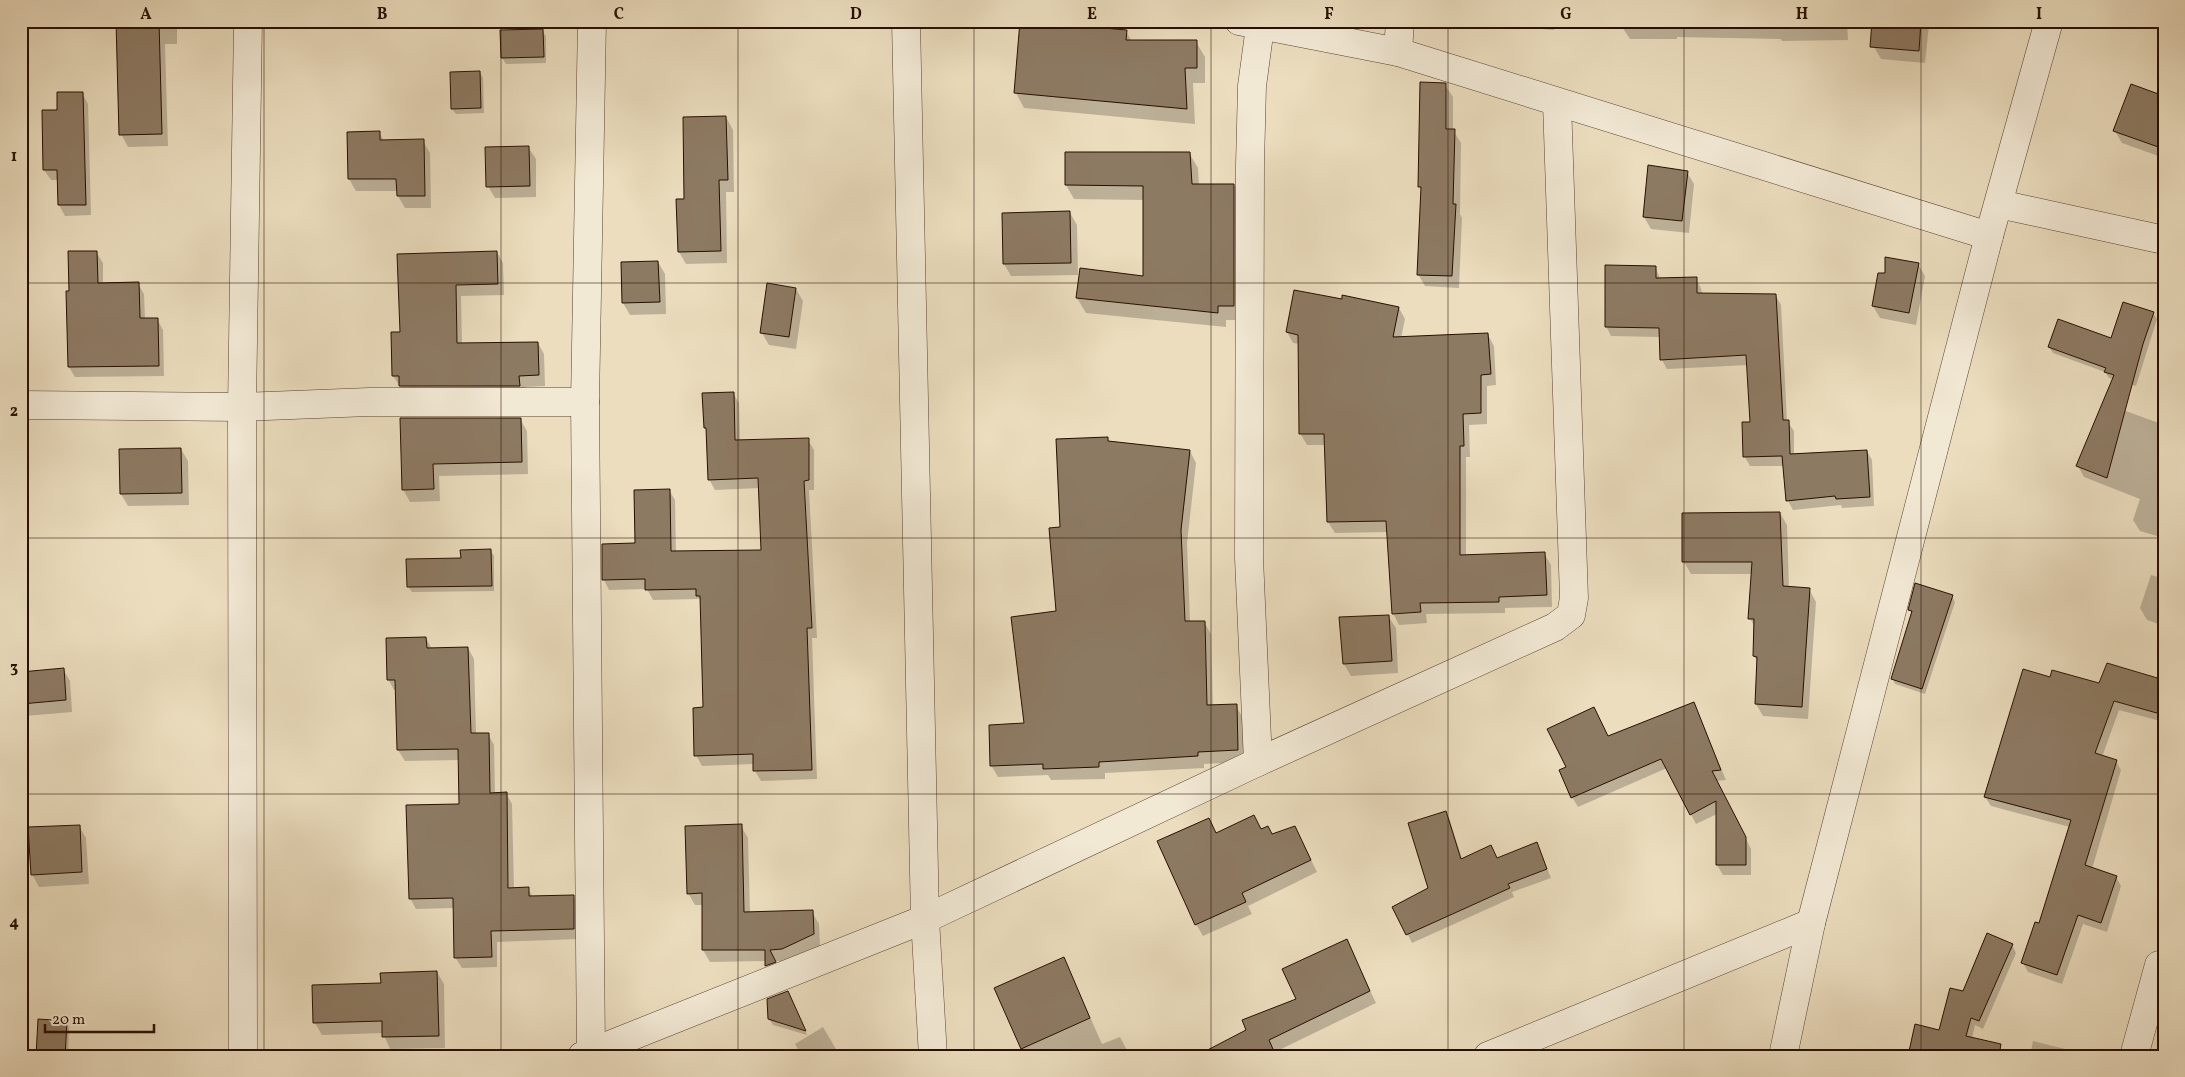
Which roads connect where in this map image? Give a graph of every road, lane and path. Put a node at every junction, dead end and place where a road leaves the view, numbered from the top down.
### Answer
1 (248, 21) edge
2 (592, 21) edge
3 (906, 21) edge
4 (1400, 21) edge
5 (2049, 21) edge
6 (1249, 24) edge
7 (1398, 52) junction
8 (1557, 103) junction
9 (1999, 204) junction
10 (1989, 236) junction
11 (2164, 240) edge
12 (585, 402) junction
13 (21, 405) edge
14 (242, 407) junction
15 (1258, 762) junction
16 (925, 919) junction
17 (1811, 922) junction
18 (2162, 960) edge
19 (586, 1054) edge
20 (243, 1056) edge
21 (933, 1056) edge
22 (1488, 1056) edge
23 (1783, 1056) edge
24 (2134, 1056) edge

1 - 14 street
2 - 12 street
3 - 16 street
4 - 7 street
5 - 9 street
6 - 7 street
6 - 15 street
7 - 8 street
8 - 10 street
8 - 15 street
9 - 10 street
9 - 11 street
10 - 17 street
12 - 14 street
12 - 19 street
13 - 14 street
14 - 20 street
15 - 16 street
16 - 19 street
16 - 21 street
17 - 22 street
17 - 23 street
18 - 24 street

